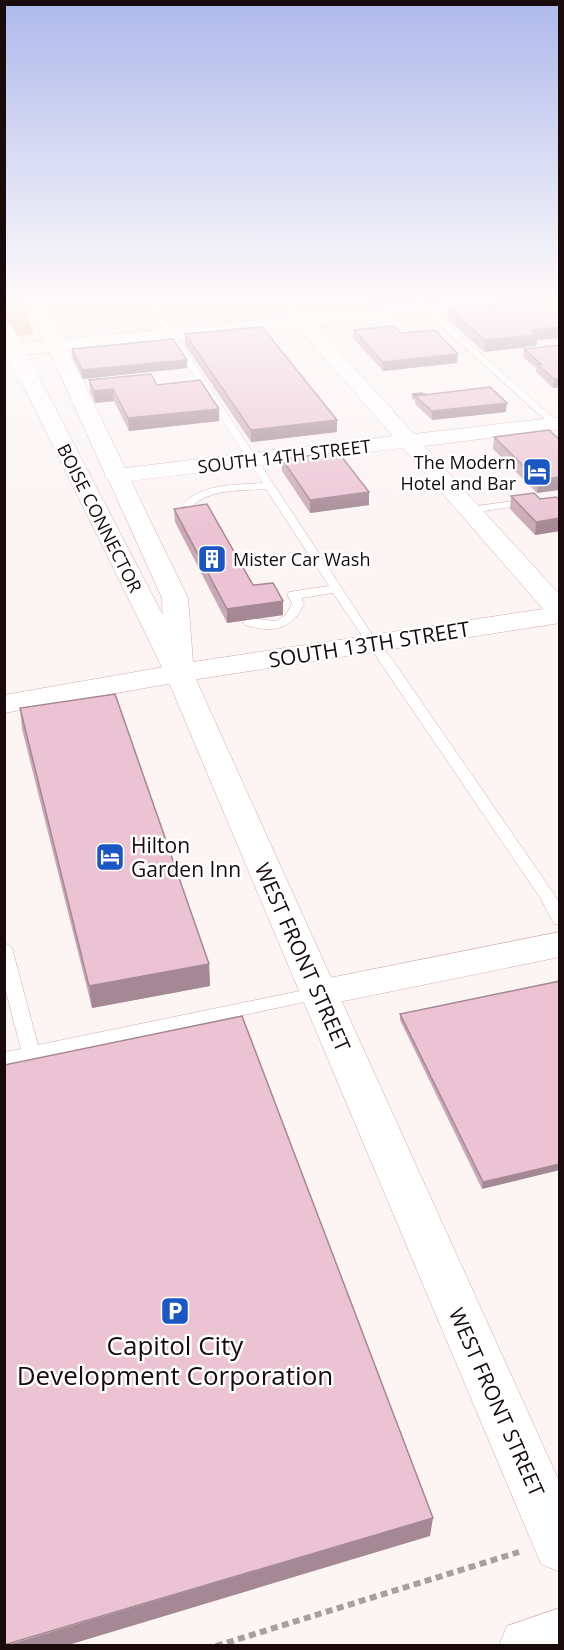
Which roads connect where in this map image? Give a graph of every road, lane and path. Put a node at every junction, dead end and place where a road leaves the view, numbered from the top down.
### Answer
1 (29, 377) edge
2 (71, 377) edge
3 (199, 377) edge
4 (352, 377) edge
5 (502, 377) edge
6 (557, 426) edge
7 (409, 442) junction
8 (252, 460) junction
9 (115, 476) junction
10 (269, 486) junction
11 (535, 502) edge
12 (187, 506) edge
13 (470, 510) junction
14 (336, 589) junction
15 (560, 614) edge
16 (249, 622) edge
17 (372, 644) junction
18 (178, 673) junction
19 (4, 687) edge
20 (4, 704) edge
21 (560, 920) edge
22 (560, 944) edge
23 (4, 948) edge
24 (319, 993) junction
25 (31, 1054) junction
26 (4, 1059) edge
27 (558, 1543) edge
28 (560, 1636) edge
29 (216, 1646) edge
30 (527, 1646) edge

1 - 18 main road, BOISE CONNECTOR, bridge
2 - 9 main road, WEST FRONT STREET
3 - 8 lane
4 - 7 main road
5 - 6 lane
6 - 7 main road, SOUTH 14TH STREET
7 - 8 main road, SOUTH 14TH STREET
7 - 13 main road
8 - 9 main road, SOUTH 14TH STREET
8 - 10 lane
9 - 18 main road, WEST FRONT STREET
10 - 12 lane
10 - 14 lane
11 - 13 lane
13 - 15 main road
14 - 16 lane
14 - 17 lane
15 - 17 main road, SOUTH 13TH STREET
17 - 18 main road, SOUTH 13TH STREET
17 - 21 lane
18 - 19 main road, SOUTH 13TH STREET
18 - 20 main road, SOUTH 13TH STREET
18 - 24 main road, WEST FRONT STREET
22 - 24 main road
23 - 25 lane
24 - 25 lane
24 - 27 main road, WEST FRONT STREET
25 - 26 lane
27 - 29 path
28 - 30 main road

